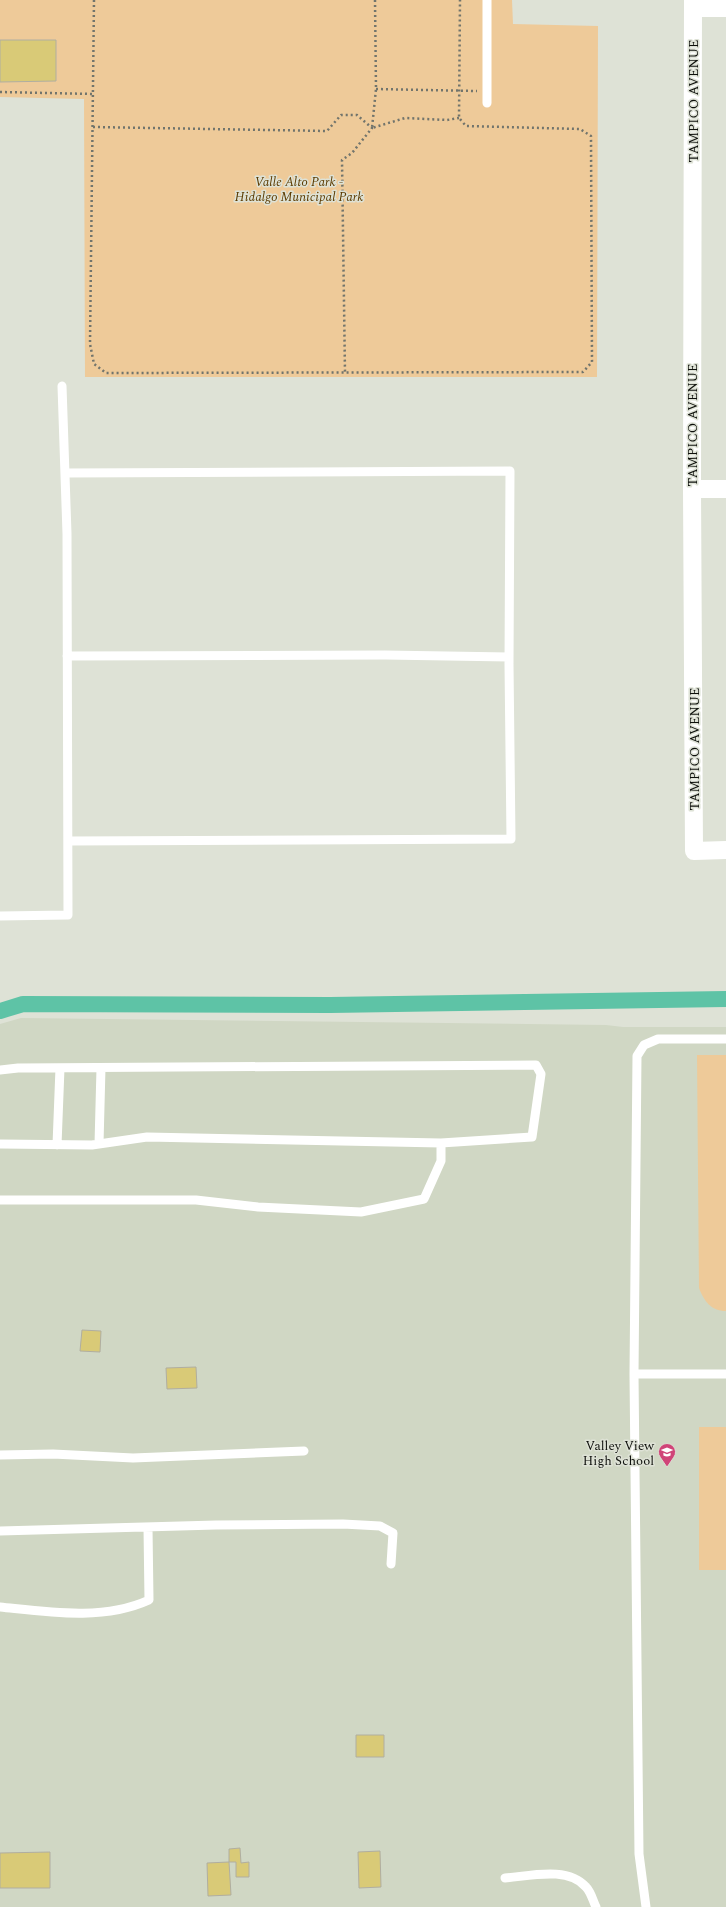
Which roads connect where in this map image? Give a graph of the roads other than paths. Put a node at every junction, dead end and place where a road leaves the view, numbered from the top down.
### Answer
1 (487, 0) edge
2 (693, 4) edge
3 (726, 8) edge
4 (487, 103) dead end
5 (62, 386) dead end
6 (65, 473) junction
7 (726, 488) edge
8 (692, 489) junction
9 (67, 656) junction
10 (509, 657) junction
11 (68, 841) junction
12 (726, 850) edge
13 (0, 916) edge
14 (726, 1039) edge
15 (60, 1068) junction
16 (101, 1068) junction
17 (0, 1070) edge
18 (441, 1143) junction
19 (0, 1144) edge
20 (99, 1144) junction
21 (57, 1145) junction
22 (0, 1200) edge
23 (634, 1374) junction
24 (726, 1374) edge
25 (304, 1451) dead end
26 (0, 1455) edge
27 (148, 1528) junction
28 (0, 1532) edge
29 (391, 1564) dead end
30 (0, 1607) edge
31 (505, 1878) dead end
32 (596, 1907) edge
33 (646, 1907) edge

1 - 4 lane
2 - 3 street
2 - 8 street, TAMPICO AVENUE
5 - 6 lane
6 - 9 lane
6 - 10 lane
7 - 8 street
8 - 12 street, TAMPICO AVENUE
9 - 10 lane
9 - 11 lane
10 - 11 lane
11 - 13 lane
14 - 23 lane
15 - 16 lane
15 - 17 lane
15 - 21 lane
16 - 18 lane
16 - 20 lane
18 - 20 lane
18 - 22 lane
19 - 21 lane
20 - 21 lane
23 - 24 lane
23 - 33 lane
25 - 26 lane
27 - 28 lane
27 - 29 lane
27 - 30 lane
31 - 32 lane

